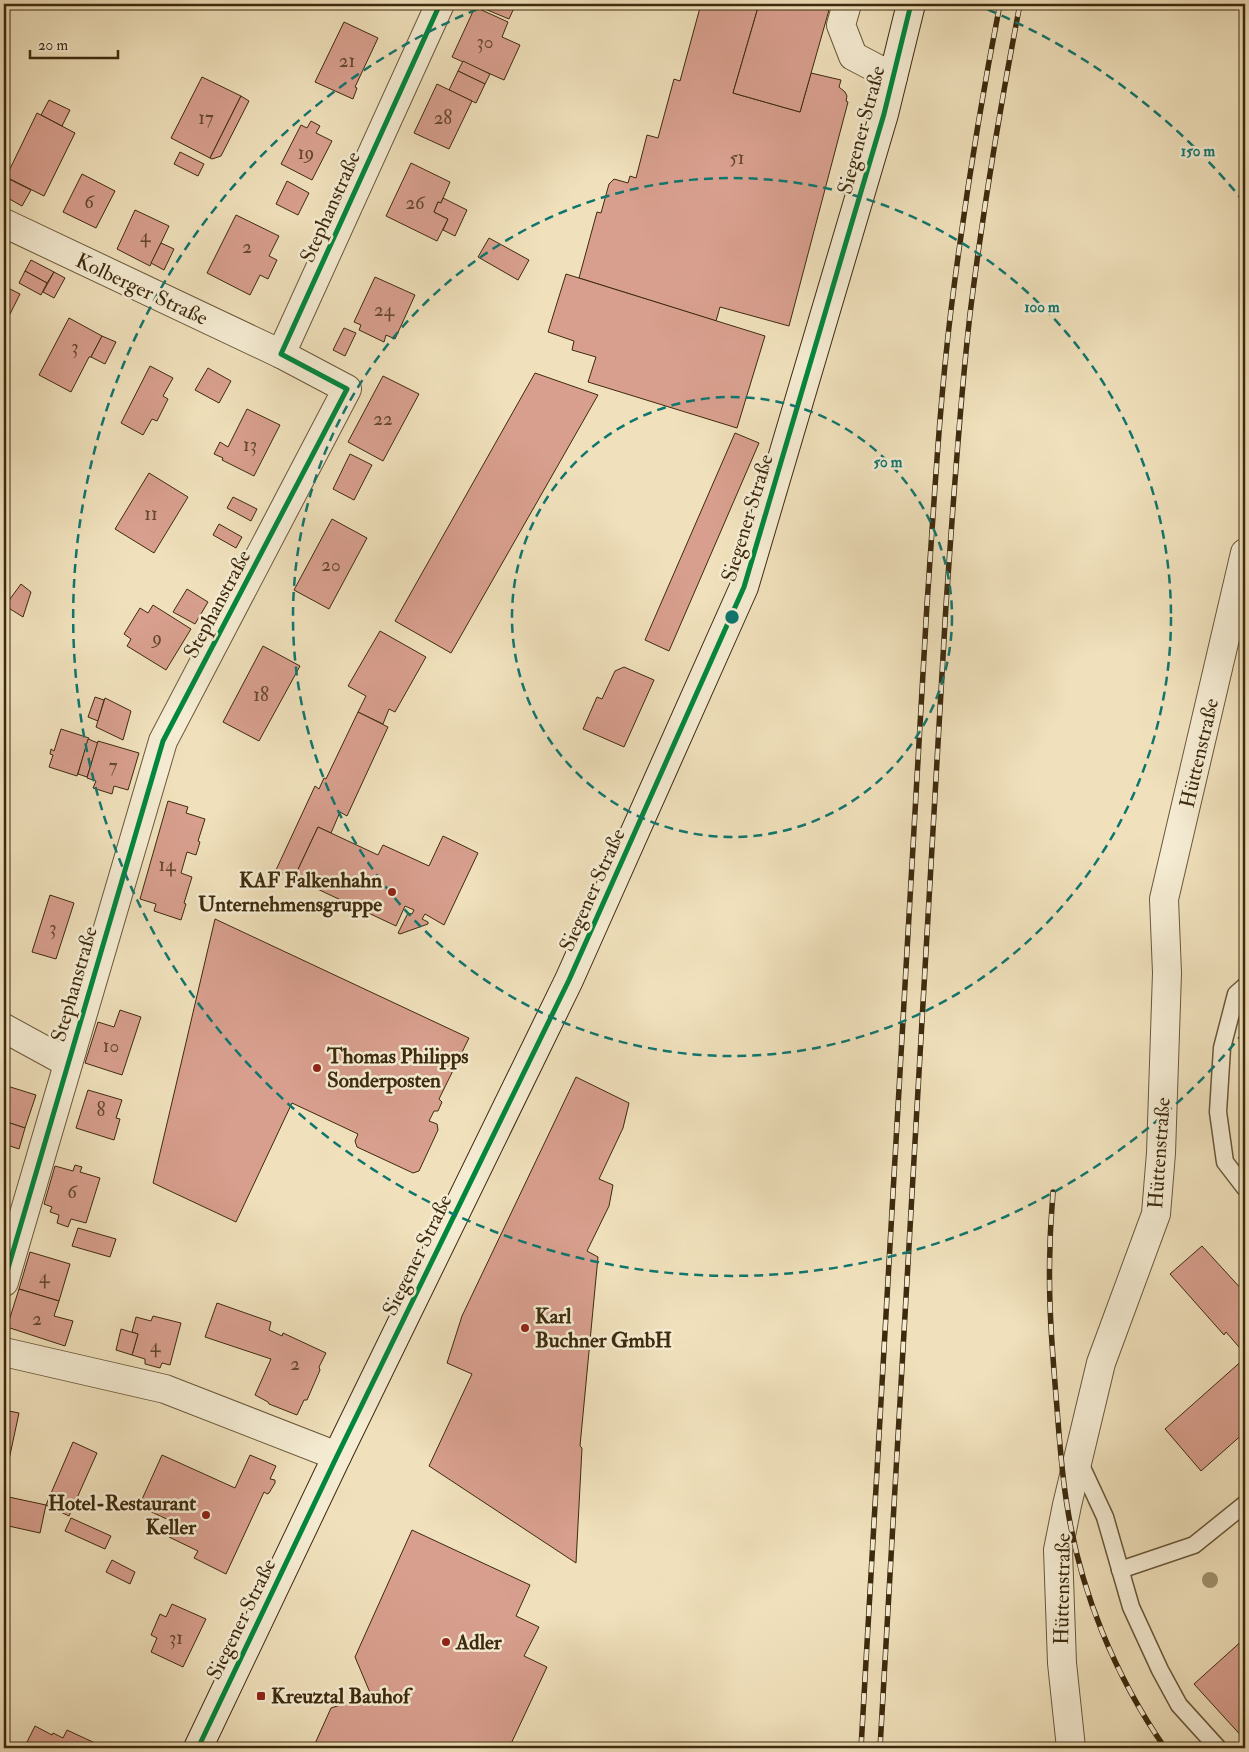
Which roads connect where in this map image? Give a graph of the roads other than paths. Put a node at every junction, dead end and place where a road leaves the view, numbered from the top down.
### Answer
1 (440, 4) edge
2 (847, 4) edge
3 (911, 4) edge
4 (893, 77) junction
5 (4, 223) edge
6 (281, 354) junction
7 (1245, 553) edge
8 (1245, 986) edge
9 (4, 1028) edge
10 (68, 1063) junction
11 (1245, 1188) edge
12 (4, 1282) edge
13 (4, 1352) edge
14 (337, 1456) junction
15 (1078, 1459) junction
16 (1245, 1504) edge
17 (1120, 1570) junction
18 (198, 1748) edge
19 (1071, 1748) edge
20 (1218, 1748) edge

1 - 6 street, Stephanstraße
2 - 4 street
3 - 4 street, Siegener Straße
4 - 14 street, Siegener Straße
5 - 6 street, Kolberger Straße
6 - 10 street, Stephanstraße
7 - 15 street, Hüttenstraße
8 - 11 lane
9 - 10 street
10 - 12 street, Stephanstraße
13 - 14 street
14 - 18 street, Siegener Straße
15 - 17 lane
15 - 19 street, Hüttenstraße
16 - 17 lane
17 - 20 lane

